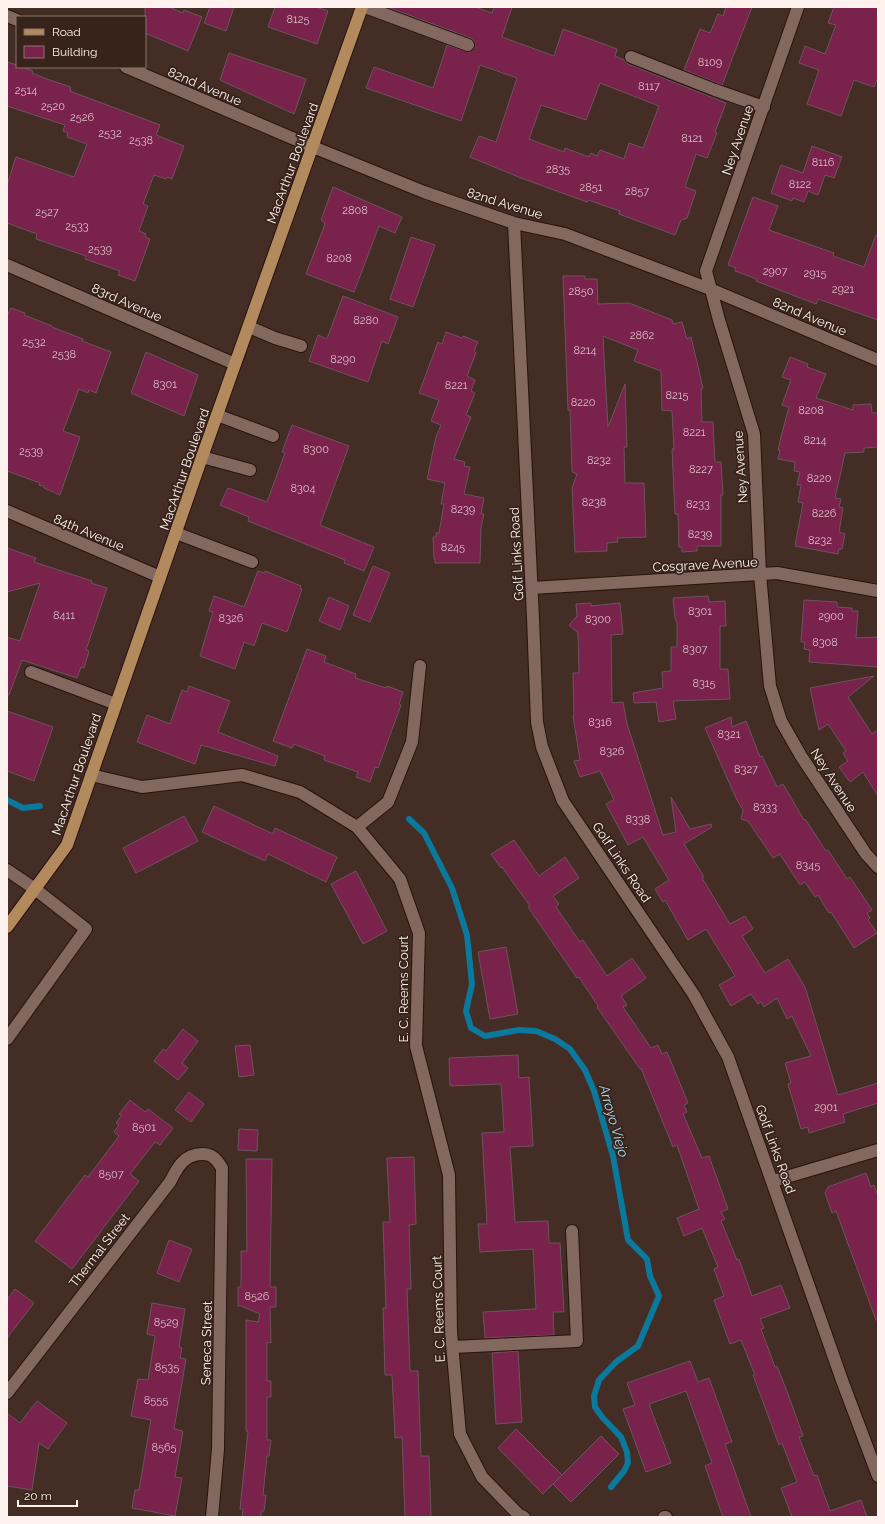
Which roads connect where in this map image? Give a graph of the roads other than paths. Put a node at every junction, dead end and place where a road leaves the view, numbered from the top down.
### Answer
1 (364, 7) edge
2 (798, 7) edge
3 (468, 44) dead end
4 (632, 57) dead end
5 (128, 68) edge
6 (764, 107) junction
7 (313, 147) junction
8 (514, 223) junction
9 (7, 265) edge
10 (710, 289) junction
11 (248, 327) junction
12 (302, 346) dead end
13 (878, 360) edge
14 (235, 364) junction
15 (217, 415) junction
16 (273, 436) dead end
17 (202, 458) junction
18 (250, 470) dead end
19 (7, 511) edge
20 (176, 533) junction
21 (252, 562) dead end
22 (760, 574) junction
23 (160, 577) junction
24 (532, 588) junction
25 (878, 591) edge
26 (420, 666) dead end
27 (31, 672) dead end
28 (116, 704) junction
29 (91, 775) junction
30 (357, 827) junction
31 (878, 867) edge
32 (7, 870) edge
33 (35, 889) junction
34 (7, 927) edge
35 (7, 1039) edge
36 (878, 1150) edge
37 (222, 1168) joint
38 (773, 1181) junction
39 (572, 1231) dead end
40 (452, 1348) junction
41 (7, 1392) edge
42 (878, 1476) edge
43 (212, 1517) edge
44 (524, 1517) edge

1 - 3 street
1 - 7 main road, MacArthur Boulevard
2 - 6 street, Ney Avenue
4 - 6 street
5 - 7 street, 82nd Avenue
6 - 10 street, Ney Avenue
7 - 8 street, 82nd Avenue
7 - 11 main road, MacArthur Boulevard
8 - 10 street, 82nd Avenue
8 - 24 street, Golf Links Road
9 - 14 street, 83rd Avenue
10 - 13 street, 82nd Avenue
10 - 22 street, Ney Avenue
11 - 12 street
11 - 14 main road, MacArthur Boulevard
14 - 15 main road, MacArthur Boulevard
15 - 16 street
15 - 17 main road, MacArthur Boulevard
17 - 18 street
17 - 20 main road, MacArthur Boulevard
19 - 23 street, 84th Avenue
20 - 21 street
20 - 23 main road, MacArthur Boulevard
22 - 24 street, Cosgrave Avenue
22 - 25 street, Cosgrave Avenue
22 - 31 street, Ney Avenue
23 - 28 main road, MacArthur Boulevard
24 - 38 street, Golf Links Road
26 - 30 street
27 - 28 street
28 - 29 main road, MacArthur Boulevard
29 - 30 street, E. C. Reems Court
29 - 33 main road, MacArthur Boulevard
30 - 40 street, E. C. Reems Court
32 - 33 street
33 - 34 main road, MacArthur Boulevard
33 - 35 street
36 - 38 street
37 - 41 street, Thermal Street
37 - 43 street, Seneca Street
38 - 42 street, Golf Links Road
39 - 40 street
40 - 44 street, E. C. Reems Court

